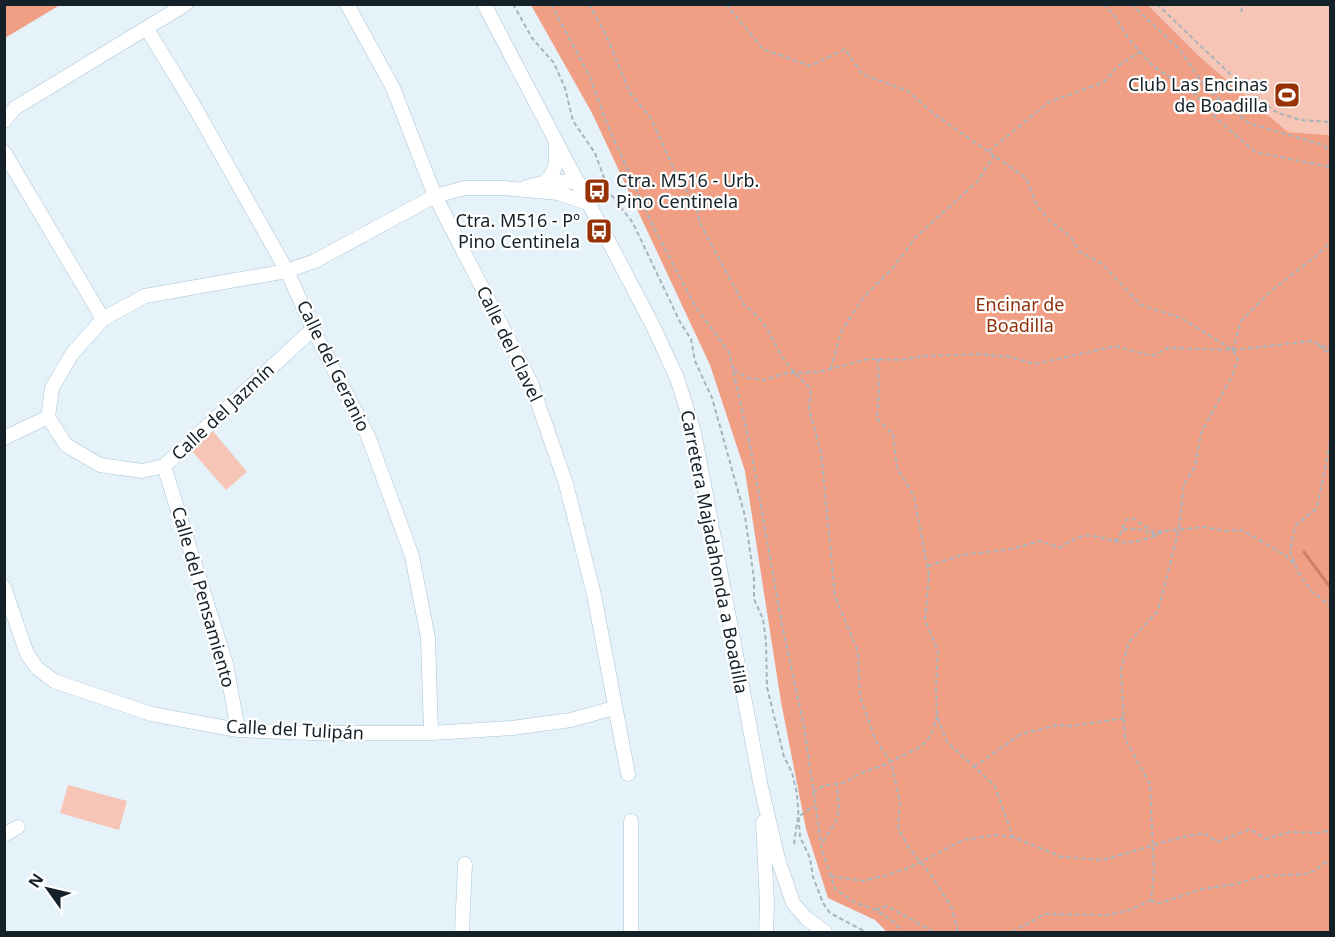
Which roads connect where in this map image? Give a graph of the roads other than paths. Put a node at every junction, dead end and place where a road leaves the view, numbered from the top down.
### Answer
1 (186, 4) edge
2 (347, 4) edge
3 (484, 4) edge
4 (147, 28) junction
5 (4, 121) edge
6 (555, 138) junction
7 (4, 153) edge
8 (546, 182) junction
9 (579, 183) junction
10 (518, 189) junction
11 (435, 196) junction
12 (594, 200) junction
13 (287, 271) junction
14 (103, 319) junction
15 (313, 329) junction
16 (48, 417) junction
17 (4, 438) edge
18 (164, 466) junction
19 (4, 587) edge
20 (614, 708) junction
21 (238, 730) junction
22 (431, 733) junction
23 (628, 774) dead end
24 (761, 787) junction
25 (631, 820) dead end
26 (18, 827) dead end
27 (4, 835) edge
28 (465, 864) dead end
29 (462, 933) edge
30 (631, 933) edge
31 (766, 933) edge
32 (825, 933) edge

1 - 4 street
2 - 11 street, Calle del Clavel
3 - 6 street, Carretera Majadahonda a Boadilla
4 - 5 street
4 - 13 street, Calle del Geranio
6 - 8 street
6 - 9 street, Carretera Majadahonda a Boadilla
7 - 14 street
8 - 9 street
8 - 10 street
9 - 12 street, Carretera Majadahonda a Boadilla
10 - 11 street
10 - 12 street
11 - 13 street
11 - 20 street, Calle del Clavel
12 - 24 street, Carretera Majadahonda a Boadilla
13 - 14 street
13 - 15 street, Calle del Geranio
14 - 16 street
15 - 18 street, Calle del Jazmín
15 - 22 street, Calle del Geranio
16 - 17 street
16 - 18 street, Calle del Jazmín
18 - 21 street, Calle del Pensamiento
19 - 21 street, Calle del Tulipán
20 - 22 street, Calle del Tulipán
20 - 23 street, Calle del Clavel
21 - 22 street, Calle del Tulipán
24 - 31 street, Carretera Majadahonda a Boadilla
24 - 32 street, Carretera Majadahonda a Boadilla
25 - 30 street
26 - 27 street
28 - 29 street

